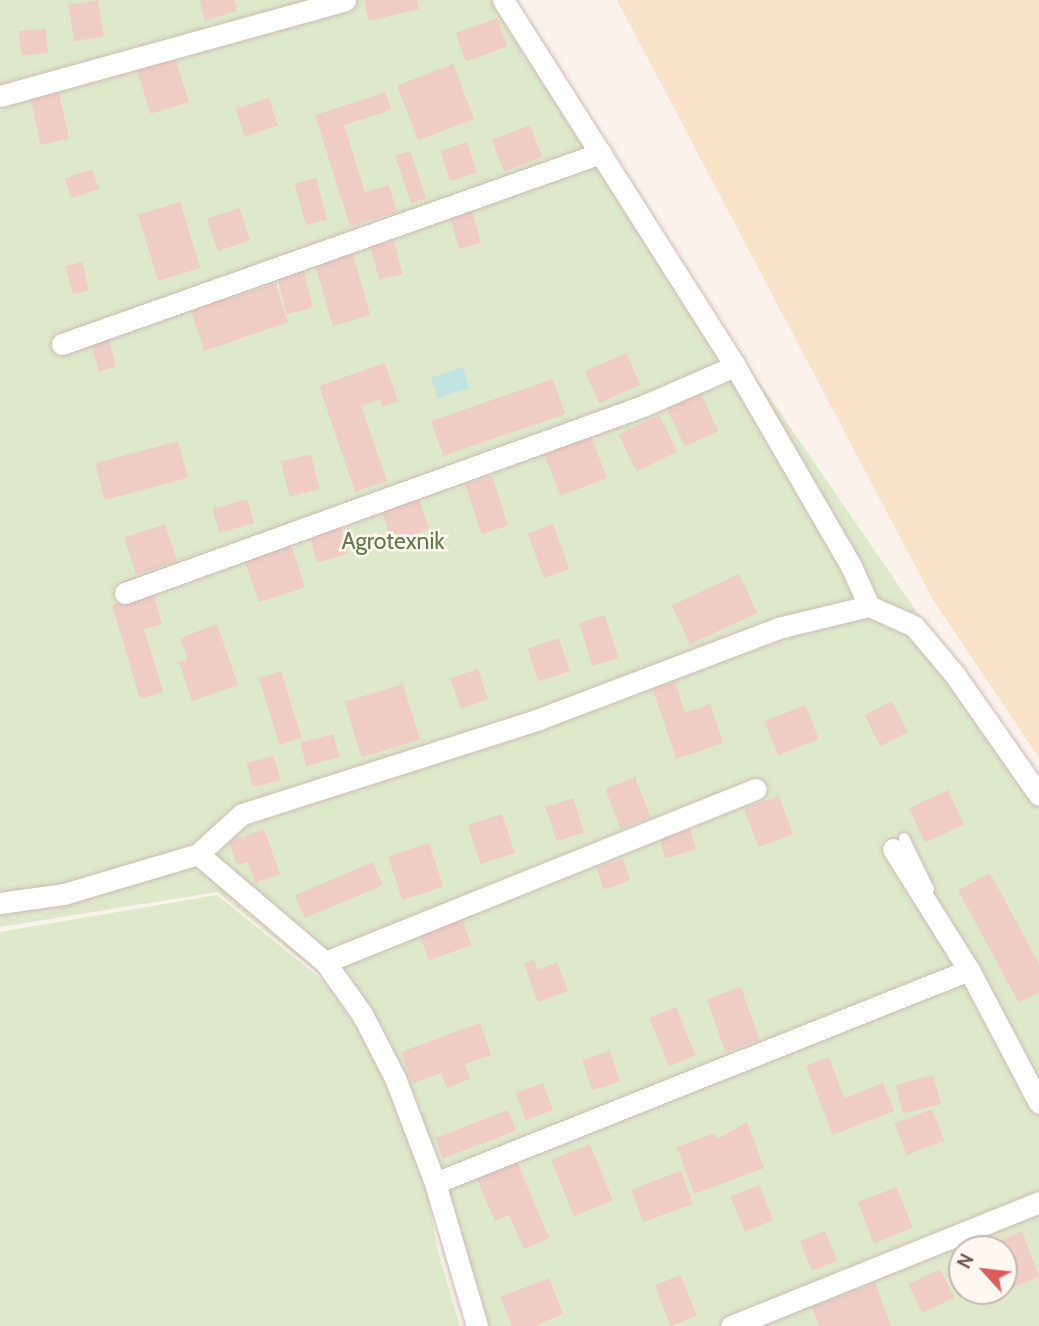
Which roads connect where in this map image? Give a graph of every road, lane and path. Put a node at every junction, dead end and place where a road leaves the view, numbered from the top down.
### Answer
1 (345, 0) edge
2 (503, 0) edge
3 (0, 96) edge
4 (601, 153) junction
5 (62, 344) dead end
6 (736, 366) junction
7 (125, 593) dead end
8 (869, 607) junction
9 (757, 789) dead end
10 (1039, 795) edge
11 (898, 843) dead end
12 (198, 855) junction
13 (0, 903) edge
14 (325, 962) junction
15 (969, 970) junction
16 (1039, 1102) edge
17 (435, 1183) junction
18 (1039, 1202) edge
19 (477, 1326) edge
20 (731, 1326) edge

1 - 3 street
2 - 4 street
4 - 5 street
4 - 6 street
6 - 7 street
6 - 8 street
8 - 10 street
8 - 12 street
9 - 14 street
11 - 15 street
12 - 13 street
12 - 14 street
14 - 17 street
15 - 16 street
15 - 17 street
17 - 19 street
18 - 20 street

